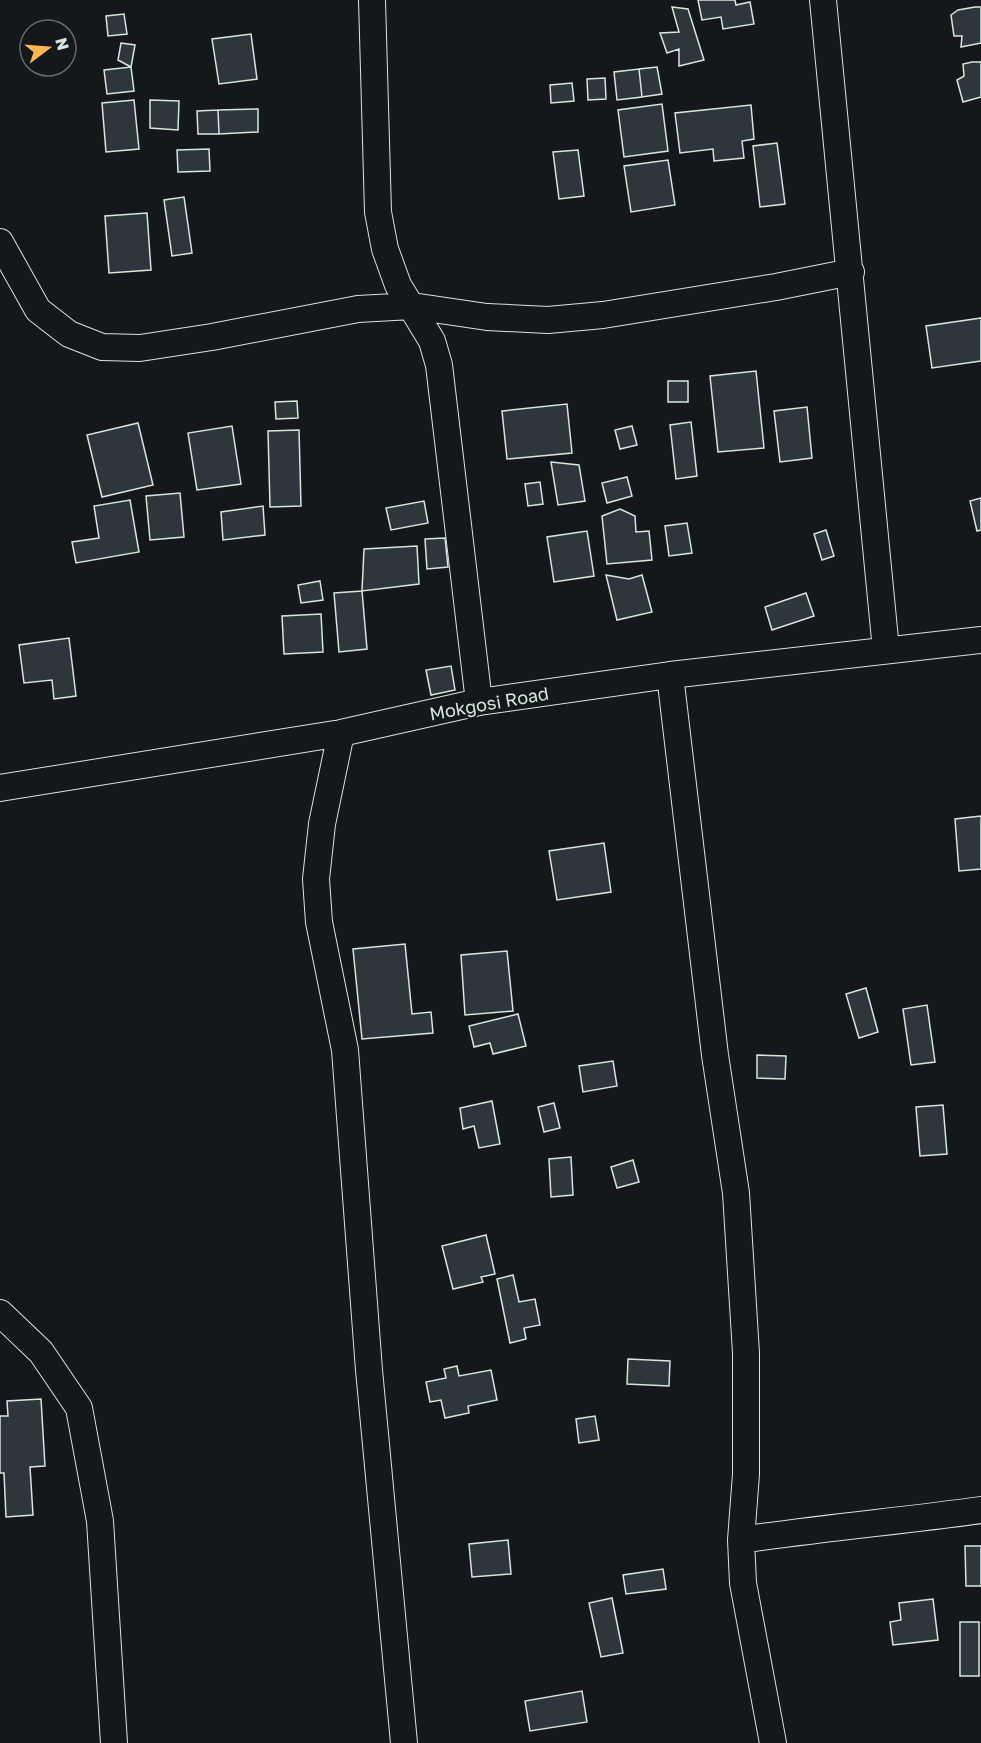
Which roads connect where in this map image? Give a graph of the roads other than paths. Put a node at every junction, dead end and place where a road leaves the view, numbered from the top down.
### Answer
1 (372, 0) edge
2 (823, 0) edge
3 (0, 242) edge
4 (851, 272) junction
5 (412, 306) junction
6 (981, 640) edge
7 (886, 650) junction
8 (670, 675) junction
9 (479, 702) junction
10 (341, 733) junction
11 (0, 788) edge
12 (0, 1313) edge
13 (981, 1510) edge
14 (741, 1540) junction
15 (114, 1743) edge
16 (404, 1743) edge
17 (773, 1743) edge

1 - 5 street
2 - 4 street
3 - 5 street
4 - 5 street
4 - 7 street
5 - 9 street
6 - 7 street, Mokgosi Road
7 - 8 street, Mokgosi Road
8 - 9 street, Mokgosi Road
8 - 14 street
9 - 10 street, Mokgosi Road
10 - 11 street, Mokgosi Road
10 - 16 street
12 - 15 street
13 - 14 street
14 - 17 street

